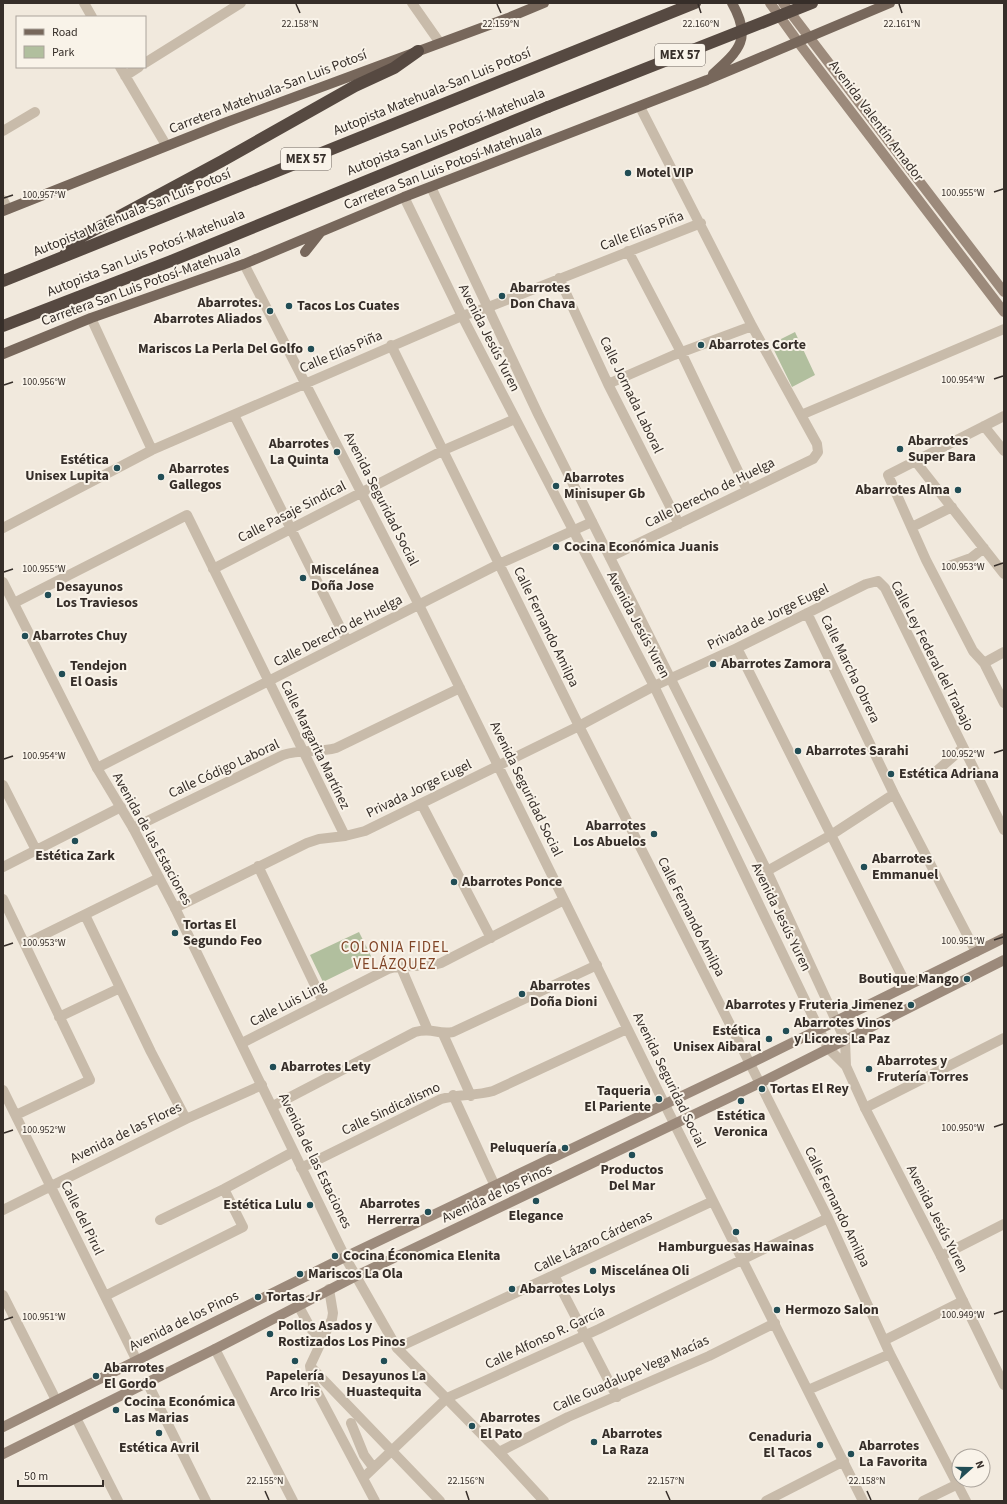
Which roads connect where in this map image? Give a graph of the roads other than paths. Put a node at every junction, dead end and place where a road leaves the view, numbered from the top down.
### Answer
1 (241, 3) edge
2 (412, 3) edge
3 (544, 3) edge
4 (695, 3) edge
5 (732, 3) edge
6 (770, 3) edge
7 (783, 3) edge
8 (812, 3) edge
9 (890, 3) edge
10 (87, 4) edge
11 (92, 16) edge
12 (809, 38) junction
13 (798, 42) junction
14 (440, 43) junction
15 (418, 51) junction
16 (146, 62) edge
17 (135, 68) edge
18 (122, 71) edge
19 (707, 80) junction
20 (640, 107) junction
21 (36, 112) dead end
22 (3, 131) edge
23 (166, 146) junction
24 (430, 187) junction
25 (404, 197) junction
26 (3, 200) edge
27 (6, 210) edge
28 (700, 223) junction
29 (321, 232) junction
30 (628, 251) junction
31 (305, 252) dead end
32 (63, 257) junction
33 (244, 264) junction
34 (560, 278) junction
35 (3, 281) edge
36 (1004, 292) edge
37 (486, 308) junction
38 (1004, 312) edge
39 (462, 316) junction
40 (91, 318) junction
41 (3, 326) edge
42 (752, 326) junction
43 (1004, 329) edge
44 (391, 345) junction
45 (681, 352) junction
46 (3, 354) edge
47 (305, 382) junction
48 (608, 384) junction
49 (234, 415) junction
50 (801, 415) junction
51 (1004, 416) edge
52 (515, 419) junction
53 (984, 426) junction
54 (152, 450) junction
55 (444, 450) junction
56 (1004, 451) edge
57 (916, 462) junction
58 (747, 490) junction
59 (361, 493) junction
60 (952, 507) junction
61 (592, 522) junction
62 (679, 524) junction
63 (3, 528) edge
64 (291, 528) junction
65 (912, 528) junction
66 (572, 531) junction
67 (984, 548) junction
68 (610, 557) junction
69 (499, 564) junction
70 (949, 566) dead end
71 (212, 569) junction
72 (1004, 574) edge
73 (3, 582) edge
74 (878, 582) joint
75 (14, 603) junction
76 (420, 605) junction
77 (807, 613) junction
78 (347, 641) junction
79 (737, 648) junction
80 (1004, 652) edge
81 (984, 663) junction
82 (670, 678) junction
83 (268, 682) junction
84 (654, 686) junction
85 (460, 688) junction
86 (1004, 703) edge
87 (579, 726) junction
88 (964, 748) junction
89 (303, 751) junction
90 (499, 766) junction
91 (97, 768) junction
92 (932, 775) dead end
93 (3, 785) edge
94 (894, 794) junction
95 (422, 805) junction
96 (121, 807) junction
97 (133, 828) junction
98 (1004, 830) edge
99 (831, 835) junction
100 (345, 836) junction
101 (36, 850) junction
102 (258, 866) junction
103 (3, 867) edge
104 (767, 871) junction
105 (159, 878) junction
106 (3, 899) edge
107 (564, 900) junction
108 (174, 908) junction
109 (85, 915) junction
110 (491, 938) junction
111 (1004, 938) edge
112 (25, 944) junction
113 (976, 952) junction
114 (1004, 960) edge
115 (400, 965) junction
116 (597, 965) junction
117 (907, 986) junction
118 (120, 988) junction
119 (322, 1002) junction
120 (59, 1017) junction
121 (837, 1020) junction
122 (427, 1028) junction
123 (627, 1029) junction
124 (819, 1029) junction
125 (443, 1034) junction
126 (1004, 1038) edge
127 (845, 1040) junction
128 (242, 1043) junction
129 (828, 1048) junction
130 (749, 1064) junction
131 (846, 1066) junction
132 (760, 1083) junction
133 (262, 1085) junction
134 (3, 1090) edge
135 (453, 1095) junction
136 (471, 1096) junction
137 (664, 1103) junction
138 (273, 1106) junction
139 (865, 1108) junction
140 (16, 1115) junction
141 (186, 1119) junction
142 (675, 1124) junction
143 (293, 1152) junction
144 (301, 1168) junction
145 (50, 1186) junction
146 (496, 1186) junction
147 (224, 1189) junction
148 (713, 1201) junction
149 (3, 1210) edge
150 (828, 1218) junction
151 (160, 1220) dead end
152 (1004, 1224) edge
153 (941, 1256) junction
154 (345, 1257) junction
155 (743, 1260) junction
156 (554, 1275) junction
157 (356, 1276) junction
158 (329, 1289) junction
159 (3, 1295) edge
160 (105, 1296) junction
161 (964, 1301) junction
162 (298, 1306) junction
163 (775, 1323) junction
164 (584, 1335) junction
165 (322, 1340) junction
166 (885, 1340) junction
167 (397, 1348) junction
168 (215, 1349) junction
169 (890, 1354) junction
170 (136, 1360) junction
171 (310, 1366) junction
172 (147, 1382) junction
173 (1004, 1384) edge
174 (808, 1390) junction
175 (617, 1397) junction
176 (447, 1398) junction
177 (56, 1400) junction
178 (76, 1418) junction
179 (355, 1420) junction
180 (3, 1427) edge
181 (337, 1429) junction
182 (391, 1450) junction
183 (499, 1452) junction
184 (3, 1454) edge
185 (844, 1461) junction
186 (373, 1467) junction
187 (951, 1471) edge
188 (363, 1478) junction
189 (951, 1487) edge
190 (960, 1488) edge
191 (118, 1501) edge
192 (206, 1501) edge
193 (293, 1501) edge
194 (375, 1501) edge
195 (440, 1501) edge
196 (544, 1501) edge
197 (766, 1501) edge
198 (863, 1501) edge
199 (923, 1501) edge
200 (966, 1501) edge

1 - 16 street
2 - 14 street
3 - 14 main road, Carretera Matehuala-San Luis Potosí
4 - 32 highway, Autopista Matehuala-San Luis Potosí / MEX 57
5 - 19 main road
6 - 13 main road, Avenida Valentín Amador
7 - 12 main road, Avenida Valentín Amador
8 - 41 highway, Autopista San Luis Potosí-Matehuala / MEX 57, bridge
9 - 12 main road, Carretera San Luis Potosí-Matehuala
10 - 11 street
12 - 13 main road, Carretera San Luis Potosí-Matehuala
12 - 36 main road, Avenida Valentín Amador
13 - 19 main road, Carretera San Luis Potosí-Matehuala
13 - 38 main road, Avenida Valentín Amador
14 - 15 main road, Carretera Matehuala-San Luis Potosí
15 - 23 main road, Carretera Matehuala-San Luis Potosí
15 - 32 highway
17 - 18 street
18 - 23 street
19 - 20 main road, Carretera San Luis Potosí-Matehuala
20 - 24 main road, Carretera San Luis Potosí-Matehuala
20 - 28 street
21 - 22 street
23 - 27 main road, Carretera Matehuala-San Luis Potosí
24 - 25 main road, Carretera San Luis Potosí-Matehuala
24 - 37 street, Avenida Jesús Yuren
25 - 29 main road, Carretera San Luis Potosí-Matehuala
25 - 39 street, Avenida Jesús Yuren
26 - 27 street
28 - 30 street, Calle Elías Piña
28 - 42 street
29 - 31 main road
29 - 33 main road, Carretera San Luis Potosí-Matehuala
30 - 34 street, Calle Elías Piña
30 - 45 street
32 - 35 highway, Autopista Matehuala-San Luis Potosí / MEX 57
33 - 40 main road, Carretera San Luis Potosí-Matehuala
33 - 47 street, Avenida Seguridad Social
34 - 37 street, Calle Elías Piña
34 - 48 street, Calle Jornada Laboral
37 - 39 street, Calle Elías Piña
37 - 61 street, Avenida Jesús Yuren
39 - 44 street, Calle Elías Piña
39 - 52 street, Avenida Jesús Yuren
40 - 46 main road, Carretera San Luis Potosí-Matehuala
40 - 54 street
42 - 45 street
42 - 50 street
43 - 50 street
44 - 47 street, Calle Elías Piña
44 - 55 street, Calle Fernando Amilpa
45 - 48 street
45 - 58 street
47 - 49 street, Calle Elías Piña
47 - 59 street, Avenida Seguridad Social
48 - 62 street, Calle Jornada Laboral
49 - 54 street, Calle Elías Piña
49 - 64 street
50 - 58 street, Calle Derecho de Huelga
51 - 53 street
52 - 55 street, Calle Pasaje Sindical
52 - 66 street, Avenida Jesús Yuren
53 - 56 street
53 - 57 street
54 - 63 street, Calle Elías Piña
55 - 59 street, Calle Pasaje Sindical
55 - 69 street, Calle Fernando Amilpa
57 - 60 street
57 - 65 street
58 - 62 street, Calle Derecho de Huelga
59 - 64 street, Calle Pasaje Sindical
59 - 76 street, Avenida Seguridad Social
60 - 65 street
60 - 67 street
61 - 66 street, Calle Derecho de Huelga
61 - 68 street, Avenida Jesús Yuren
62 - 68 street, Calle Derecho de Huelga
64 - 71 street, Calle Pasaje Sindical
64 - 78 street
65 - 81 street
66 - 69 street, Calle Derecho de Huelga
66 - 84 street, Avenida Jesús Yuren
67 - 70 street
67 - 72 street
68 - 82 street, Avenida Jesús Yuren
69 - 76 street, Calle Derecho de Huelga
69 - 87 street, Calle Fernando Amilpa
71 - 75 street, Calle Margarita Martínez
71 - 83 street, Calle Margarita Martínez
73 - 75 street, Avenida de las Estaciones
74 - 77 street, Privada de Jorge Eugel
74 - 88 street, Calle Ley Federal del Trabajo
75 - 91 street, Avenida de las Estaciones
76 - 78 street, Calle Derecho de Huelga
76 - 85 street, Avenida Seguridad Social
77 - 79 street, Privada de Jorge Eugel
77 - 94 street, Calle Marcha Obrera
78 - 83 street, Calle Derecho de Huelga
79 - 82 street, Privada de Jorge Eugel
79 - 99 street
80 - 81 street
81 - 86 street
82 - 84 street, Privada Jorge Eugel
82 - 104 street, Avenida Jesús Yuren
83 - 89 street, Calle Margarita Martínez
83 - 91 street, Calle Derecho de Huelga
84 - 87 street, Privada Jorge Eugel
84 - 124 street, Avenida Jesús Yuren
85 - 89 street, Calle Código Laboral
85 - 90 street, Avenida Seguridad Social
87 - 90 street, Privada Jorge Eugel
87 - 130 street, Calle Fernando Amilpa
88 - 92 street
88 - 98 street, Calle Ley Federal del Trabajo
89 - 97 street, Calle Código Laboral
89 - 100 street, Calle Margarita Martínez
90 - 95 street, Privada Jorge Eugel
90 - 107 street, Avenida Seguridad Social
91 - 96 street, Avenida de las Estaciones
93 - 101 street
94 - 99 street
94 - 113 street, Calle Marcha Obrera
95 - 100 street, Privada Jorge Eugel
95 - 110 street
96 - 97 street, Avenida de las Estaciones
96 - 101 street
97 - 105 street, Avenida de las Estaciones
99 - 104 street
99 - 117 street
100 - 102 street, Privada Jorge Eugel
101 - 103 street
102 - 108 street, Privada Jorge Eugel
102 - 119 street
104 - 121 street, Avenida Jesús Yuren
105 - 108 street, Avenida de las Estaciones
105 - 109 street
106 - 112 street
107 - 110 street, Calle Luis Ling
107 - 116 street, Avenida Seguridad Social
108 - 128 street, Avenida de las Estaciones
109 - 112 street
109 - 118 street
110 - 115 street, Calle Luis Ling
111 - 113 main road, Avenida de los Pinos
112 - 120 street
113 - 117 main road, Avenida de los Pinos
114 - 127 main road, Avenida de los Pinos
115 - 119 street, Calle Luis Ling
115 - 122 street
116 - 123 street, Avenida Seguridad Social
116 - 125 street
117 - 121 main road, Avenida de los Pinos
118 - 120 street
118 - 141 street
119 - 128 street, Calle Luis Ling
120 - 140 street
121 - 124 main road, Avenida de los Pinos
121 - 127 street, Avenida Jesús Yuren
122 - 125 street
122 - 138 street
123 - 136 street, Calle Sindicalismo
123 - 137 street, Avenida Seguridad Social
124 - 129 street, Avenida Jesús Yuren
124 - 130 main road, Avenida de los Pinos
125 - 136 street
126 - 139 street
127 - 129 main road, Avenida de los Pinos
127 - 131 street, Avenida Jesús Yuren
128 - 133 street, Avenida de las Estaciones
129 - 131 street, Avenida Jesús Yuren
129 - 132 main road, Avenida de los Pinos
130 - 132 street, Calle Fernando Amilpa
130 - 137 main road, Avenida de los Pinos
131 - 139 street, Avenida Jesús Yuren
132 - 142 main road, Avenida de los Pinos
132 - 150 street, Calle Fernando Amilpa
133 - 138 street, Avenida de las Estaciones
133 - 141 street, Avenida de las Flores
134 - 140 street, Calle del Pirul
135 - 136 street, Calle Sindicalismo
135 - 144 street, Calle Sindicalismo
135 - 146 street
137 - 142 street, Avenida Seguridad Social
137 - 146 main road, Avenida de los Pinos
138 - 143 street, Avenida de las Estaciones
139 - 153 street, Avenida Jesús Yuren
140 - 145 street, Calle del Pirul
141 - 145 street, Avenida de las Flores
142 - 148 street, Avenida Seguridad Social
142 - 157 main road, Avenida de los Pinos
143 - 144 street, Avenida de las Estaciones
143 - 147 street
144 - 154 street, Avenida de las Estaciones
145 - 149 street, Avenida de las Flores
145 - 160 street, Calle del Pirul
146 - 154 main road, Avenida de los Pinos
147 - 151 street
147 - 160 street
148 - 155 street, Avenida Seguridad Social
148 - 156 street, Calle Lázaro Cárdenas
150 - 155 street, Calle Alfonso R. García
150 - 166 street, Calle Fernando Amilpa
152 - 153 street
153 - 161 street, Avenida Jesús Yuren
154 - 157 street, Avenida de las Estaciones
154 - 170 main road, Avenida de los Pinos
155 - 163 street, Avenida Seguridad Social
155 - 164 street, Calle Alfonso R. García
156 - 164 street
156 - 167 street, Calle Lázaro Cárdenas
157 - 158 main road, Avenida de los Pinos
157 - 167 street, Avenida de las Estaciones
158 - 162 main road, Avenida de los Pinos
158 - 165 street
159 - 177 street
160 - 170 street, Calle del Pirul
161 - 166 street
161 - 173 street, Avenida Jesús Yuren
162 - 165 street
162 - 168 main road, Avenida de los Pinos
163 - 174 street, Avenida Seguridad Social
163 - 175 street, Calle Guadalupe Vega Macías
164 - 175 street
164 - 176 street, Calle Alfonso R. García
165 - 171 street
166 - 169 street, Calle Fernando Amilpa
167 - 176 street, Avenida de las Estaciones
168 - 172 main road, Avenida de los Pinos
168 - 193 street
169 - 174 street
169 - 187 street, Calle Fernando Amilpa
170 - 177 main road, Avenida de los Pinos
171 - 179 street
171 - 181 street
172 - 178 main road, Avenida de los Pinos
172 - 192 street
174 - 185 street, Avenida Seguridad Social
175 - 183 street, Calle Guadalupe Vega Macías
176 - 182 street, Calle Alfonso R. García
176 - 183 street, Avenida de las Estaciones
177 - 180 main road, Avenida de los Pinos
178 - 184 main road, Avenida de los Pinos
178 - 191 street
179 - 181 street
179 - 182 street
179 - 186 street
181 - 188 street
182 - 186 street, Calle Alfonso R. García
182 - 195 street
183 - 196 street, Avenida de las Estaciones
185 - 197 street
185 - 198 street, Avenida Seguridad Social
186 - 188 street, Calle Alfonso R. García
188 - 194 street
189 - 199 street
190 - 200 street, Calle Fernando Amilpa

